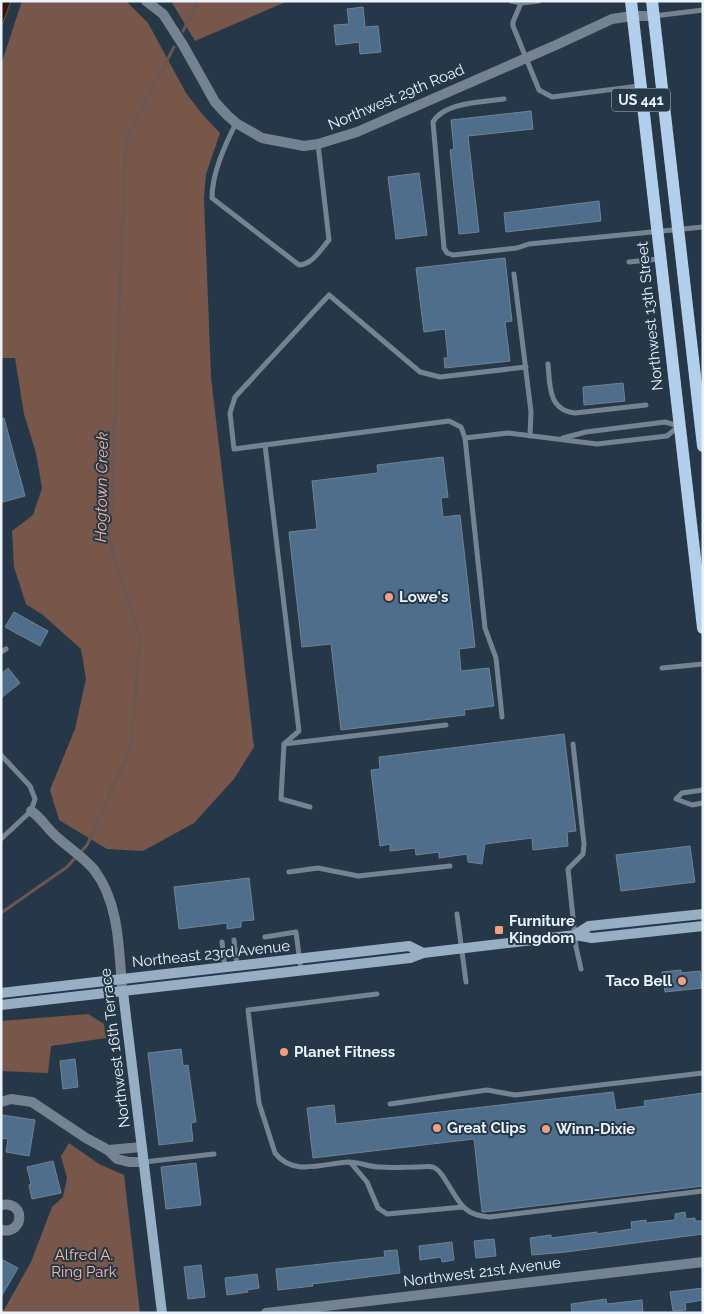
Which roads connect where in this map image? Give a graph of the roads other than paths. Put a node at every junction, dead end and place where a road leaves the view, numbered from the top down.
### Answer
1 (146, 1) edge
2 (511, 1) edge
3 (539, 1) edge
4 (630, 1) edge
5 (652, 1) edge
6 (521, 3) junction
7 (703, 10) edge
8 (632, 16) junction
9 (653, 16) junction
10 (527, 58) junction
11 (640, 86) junction
12 (504, 99) dead end
13 (236, 123) junction
14 (318, 144) junction
15 (703, 227) edge
16 (678, 230) junction
17 (657, 232) junction
18 (660, 259) junction
19 (629, 262) dead end
20 (514, 274) dead end
21 (548, 364) dead end
22 (526, 367) junction
23 (646, 405) dead end
24 (701, 423) edge
25 (679, 426) junction
26 (530, 436) junction
27 (465, 438) junction
28 (560, 439) junction
29 (265, 445) junction
30 (703, 446) edge
31 (702, 622) edge
32 (703, 664) edge
33 (662, 668) dead end
34 (502, 717) dead end
35 (446, 725) dead end
36 (284, 744) junction
37 (573, 744) dead end
38 (1, 755) edge
39 (703, 790) edge
40 (703, 803) edge
41 (310, 807) dead end
42 (31, 812) junction
43 (1, 839) edge
44 (450, 866) dead end
45 (289, 872) dead end
46 (457, 914) dead end
47 (703, 914) edge
48 (703, 926) edge
49 (575, 935) junction
50 (265, 937) dead end
51 (234, 940) dead end
52 (222, 942) dead end
53 (461, 948) junction
54 (423, 952) junction
55 (299, 959) junction
56 (237, 967) junction
57 (225, 968) junction
58 (581, 968) dead end
59 (301, 971) junction
60 (122, 979) junction
61 (466, 982) dead end
62 (123, 992) junction
63 (1, 993) edge
64 (377, 994) dead end
65 (1, 1005) edge
66 (703, 1073) edge
67 (1, 1102) edge
68 (390, 1104) dead end
69 (142, 1146) junction
70 (108, 1150) junction
71 (214, 1154) dead end
72 (144, 1162) junction
73 (351, 1162) junction
74 (703, 1191) edge
75 (2, 1203) edge
76 (463, 1207) junction
77 (1, 1230) edge
78 (703, 1262) edge
79 (162, 1313) edge
80 (266, 1313) edge

1 - 13 street, Northwest 29th Road
2 - 6 lane
3 - 6 lane
4 - 8 main road, Northwest 13th Street / US 441
5 - 9 main road, US 441
6 - 10 lane
7 - 9 lane
8 - 9 street, Northwest 29th Road
8 - 10 street, Northwest 29th Road
8 - 11 main road, Northwest 13th Street / US 441
9 - 16 main road, US 441
10 - 11 lane
10 - 14 street, Northwest 29th Road
11 - 17 main road, Northwest 13th Street / US 441
12 - 17 lane
13 - 14 street, Northwest 29th Road
13 - 14 lane
15 - 16 lane
16 - 17 lane
16 - 24 main road, US 441
17 - 18 main road, Northwest 13th Street / US 441
18 - 19 lane
18 - 25 main road, Northwest 13th Street / US 441
20 - 22 lane
21 - 23 lane
22 - 26 lane
22 - 29 lane
24 - 25 main road
24 - 30 main road, US 441
25 - 28 lane
25 - 28 lane
25 - 31 main road, Northwest 13th Street / US 441
26 - 27 lane
26 - 28 lane
27 - 29 lane
27 - 34 lane
29 - 36 lane
32 - 33 lane
35 - 36 lane
36 - 41 lane
37 - 49 lane
38 - 42 lane
39 - 40 lane
42 - 43 lane
42 - 60 street, Northwest 16th Terrace
44 - 45 lane
46 - 53 lane
47 - 49 street, Northeast 23rd Avenue
48 - 49 street
49 - 53 street, Northeast 23rd Avenue
49 - 58 lane
50 - 55 lane
51 - 56 lane
52 - 57 lane
53 - 54 street, Northeast 23rd Avenue
53 - 61 lane
54 - 55 street, Northeast 23rd Avenue
54 - 59 street, Northeast 23rd Avenue
55 - 56 street, Northeast 23rd Avenue
55 - 59 lane
56 - 57 street, Northeast 23rd Avenue
57 - 60 street, Northeast 23rd Avenue
59 - 62 street, Northeast 23rd Avenue
60 - 62 street, Northwest 16th Terrace
60 - 63 street, Northeast 23rd Avenue
62 - 65 street, Northeast 23rd Avenue
62 - 69 street, Northwest 16th Terrace
64 - 73 lane
66 - 68 lane
67 - 70 street
69 - 70 street
69 - 72 street, Northwest 16th Terrace
70 - 72 street
71 - 72 lane
72 - 79 street, Northwest 16th Terrace
73 - 76 lane
73 - 76 lane
74 - 76 lane
75 - 77 street
78 - 80 street, Northwest 21st Avenue

